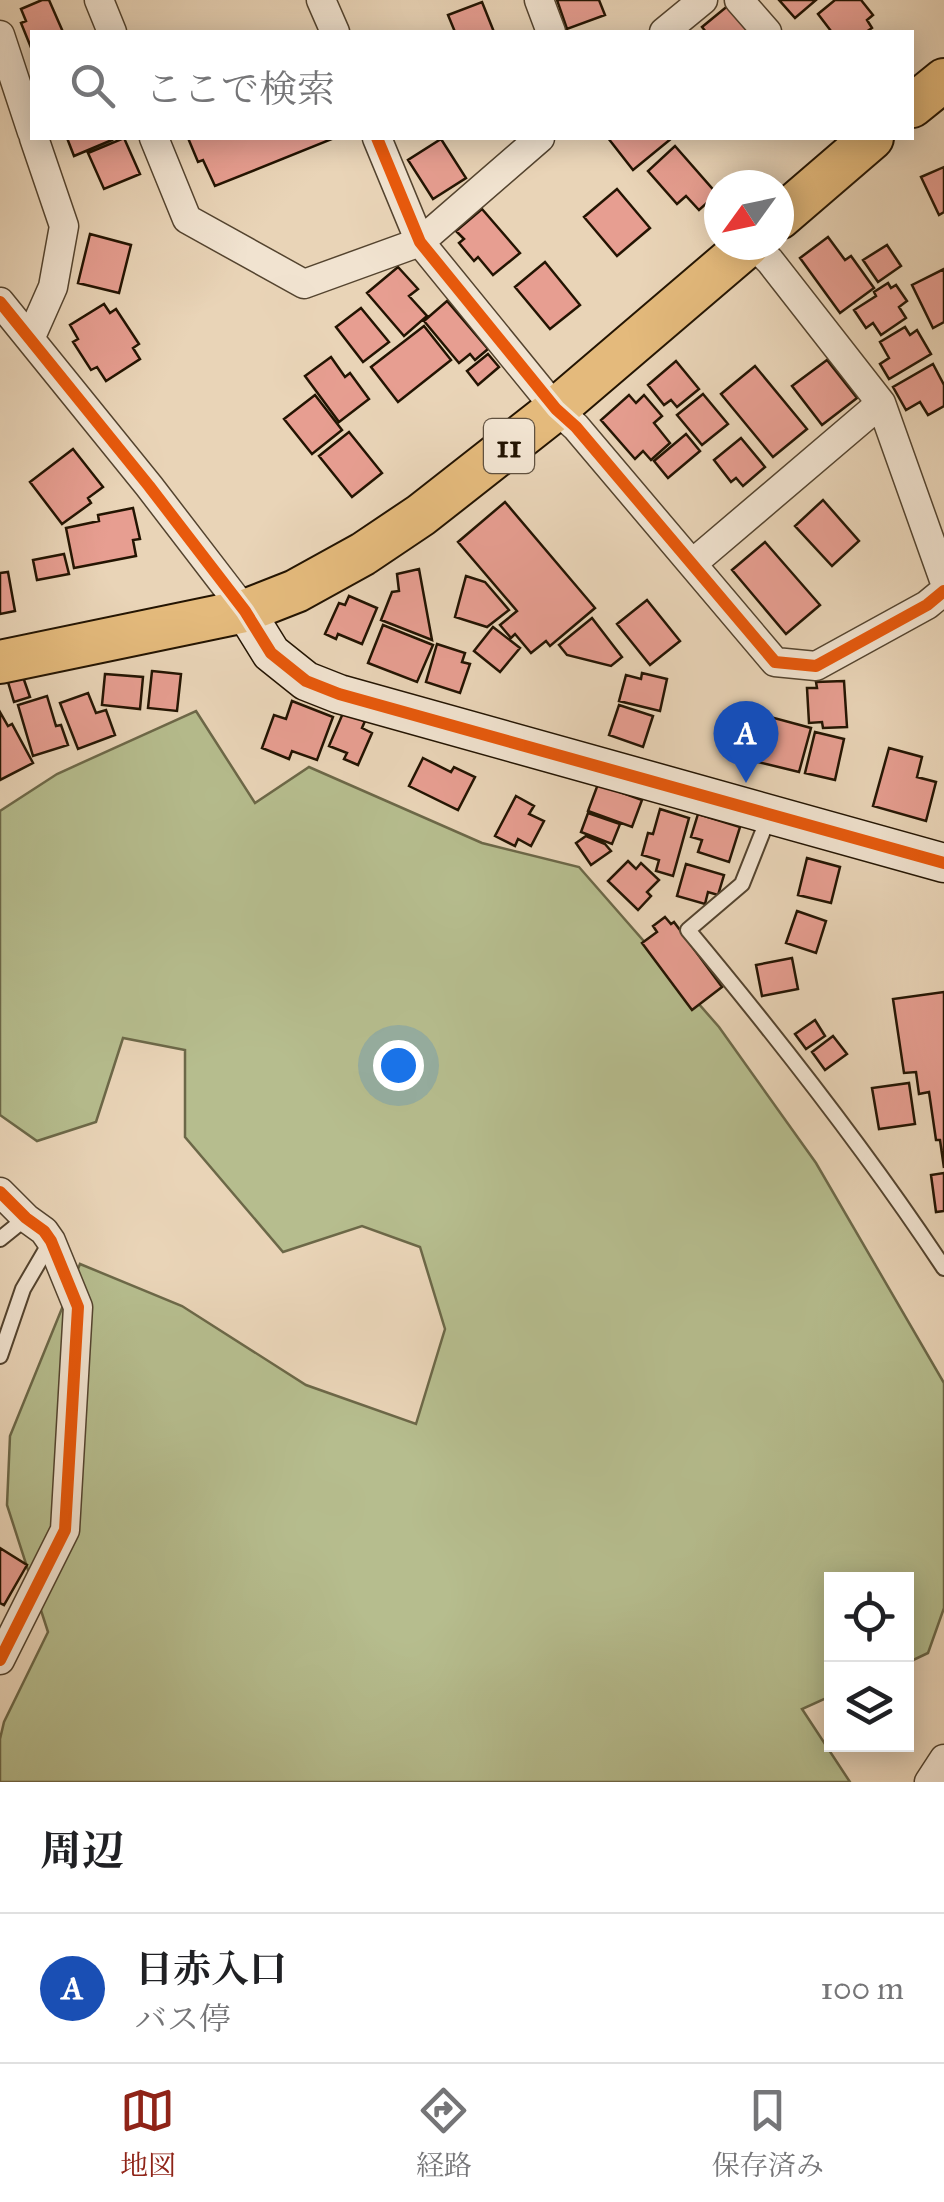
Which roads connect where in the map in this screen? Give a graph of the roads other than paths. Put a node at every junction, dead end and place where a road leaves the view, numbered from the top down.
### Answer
1 (99, 0) edge
2 (322, 0) edge
3 (539, 0) edge
4 (703, 0) edge
5 (739, 0) edge
6 (111, 30) edge
7 (334, 30) edge
8 (550, 30) edge
9 (666, 30) edge
10 (765, 30) edge
11 (0, 35) edge
12 (944, 80) edge
13 (914, 104) edge
14 (30, 123) edge
15 (36, 140) edge
16 (155, 140) edge
17 (378, 140) edge
18 (538, 140) edge
19 (865, 140) edge
20 (794, 204) edge
21 (420, 242) junction
22 (733, 260) edge
23 (770, 260) edge
24 (0, 302) edge
25 (30, 339) junction
26 (880, 403) junction
27 (556, 409) junction
28 (694, 563) junction
29 (944, 580) edge
30 (944, 591) edge
31 (245, 612) junction
32 (0, 662) edge
33 (770, 814) junction
34 (944, 863) edge
35 (0, 1192) edge
36 (26, 1218) junction
37 (0, 1238) edge
38 (51, 1241) junction
39 (944, 1268) edge
40 (0, 1356) edge
41 (0, 1660) edge
42 (944, 1760) edge
43 (929, 1782) edge

1 - 6 street
2 - 7 street
3 - 8 street
4 - 9 street
5 - 10 street
11 - 14 street
12 - 13 main road
15 - 25 street
16 - 21 street
17 - 21 street
18 - 21 street
19 - 20 main road
21 - 27 street
22 - 27 main road, 11
23 - 26 street
24 - 25 street
25 - 31 street
26 - 28 street
26 - 29 street
27 - 28 street
27 - 31 main road, 11
28 - 30 street
31 - 32 main road, 11
31 - 33 street
33 - 34 street
33 - 39 lane
35 - 36 street
36 - 37 lane
36 - 38 street
38 - 40 lane
38 - 41 street
42 - 43 street

